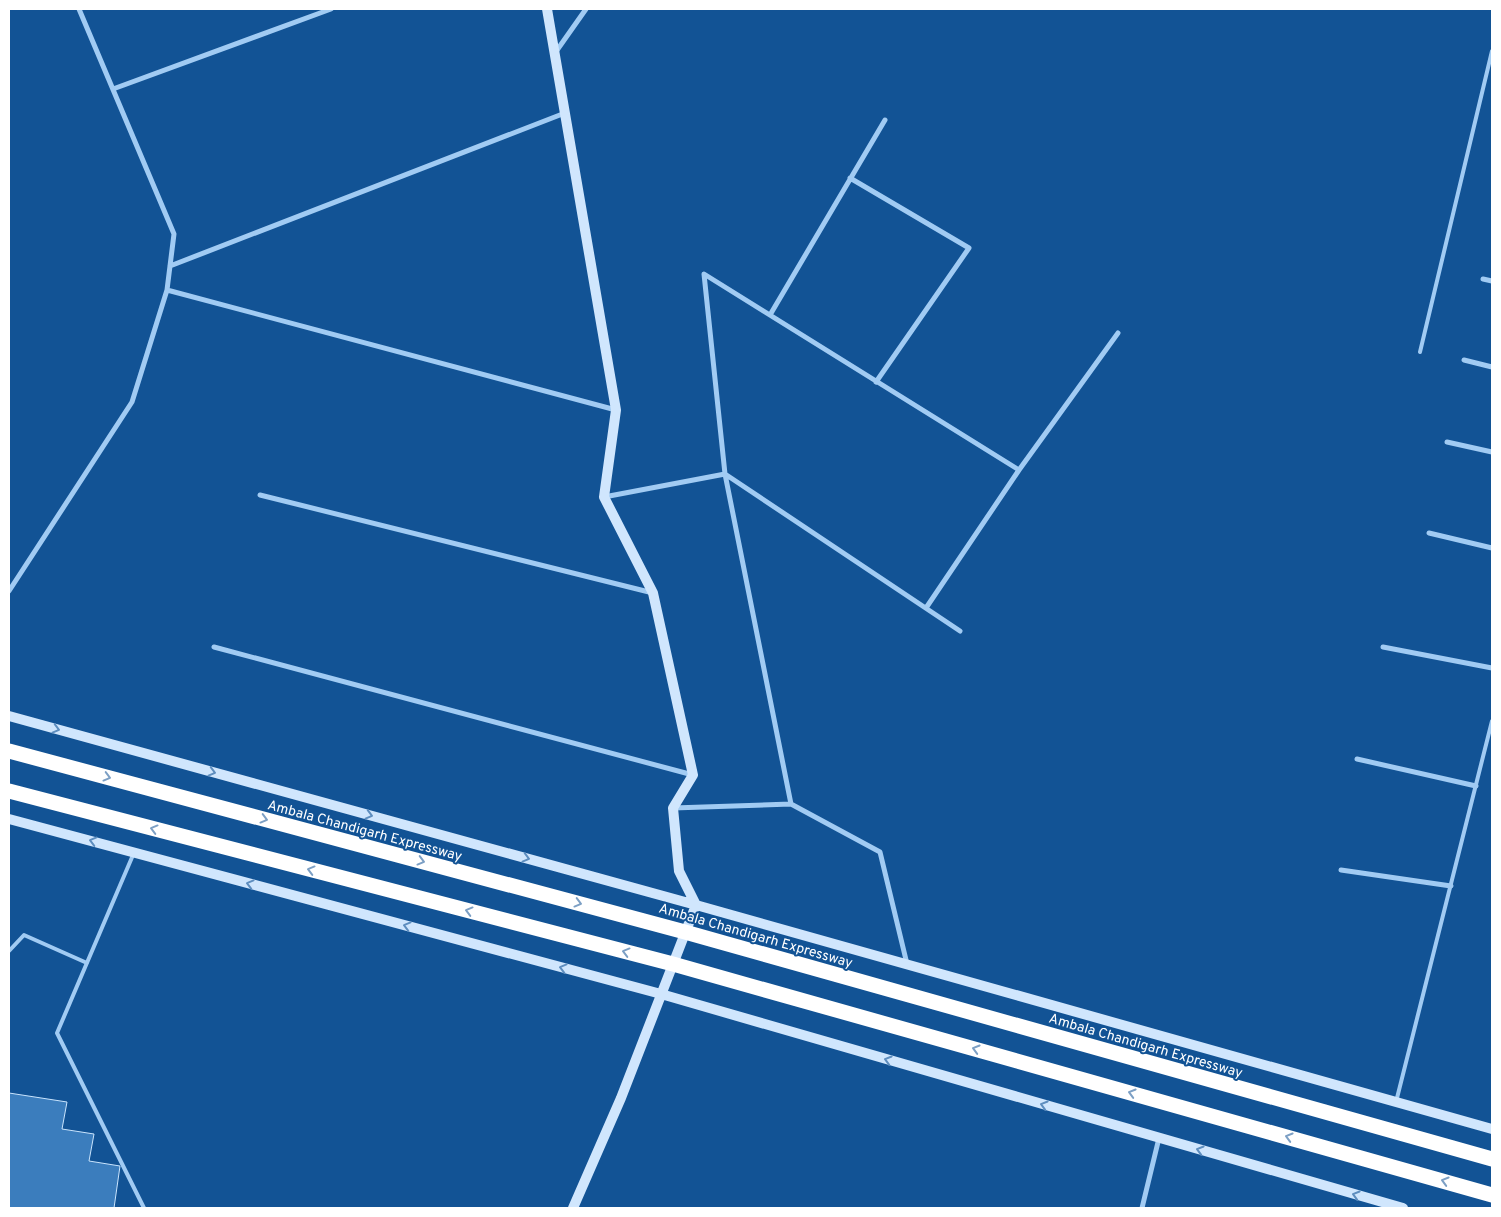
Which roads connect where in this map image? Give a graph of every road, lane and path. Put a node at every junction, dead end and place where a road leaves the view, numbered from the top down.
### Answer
1 (79, 9) edge
2 (331, 9) edge
3 (547, 9) edge
4 (586, 9) edge
5 (1492, 51) edge
6 (555, 53) junction
7 (112, 90) junction
8 (565, 113) junction
9 (885, 120) dead end
10 (850, 178) junction
11 (170, 266) junction
12 (1483, 279) dead end
13 (1492, 281) edge
14 (167, 290) junction
15 (770, 315) junction
16 (1118, 333) dead end
17 (1420, 352) dead end
18 (1464, 360) dead end
19 (1492, 367) edge
20 (876, 382) junction
21 (616, 410) junction
22 (1447, 442) dead end
23 (1492, 452) edge
24 (1019, 470) junction
25 (725, 474) junction
26 (260, 495) dead end
27 (604, 497) junction
28 (1429, 533) dead end
29 (1492, 548) edge
30 (9, 591) edge
31 (653, 593) junction
32 (926, 608) junction
33 (960, 630) dead end
34 (214, 646) dead end
35 (1383, 647) dead end
36 (1492, 668) edge
37 (9, 716) edge
38 (1492, 721) edge
39 (9, 751) edge
40 (1357, 759) dead end
41 (693, 775) junction
42 (1476, 786) junction
43 (9, 791) edge
44 (791, 804) junction
45 (673, 808) junction
46 (9, 819) edge
47 (134, 852) junction
48 (1342, 870) dead end
49 (1451, 886) junction
50 (696, 904) junction
51 (685, 932) junction
52 (9, 951) edge
53 (87, 963) junction
54 (673, 964) junction
55 (907, 964) junction
56 (661, 994) junction
57 (1396, 1102) junction
58 (1492, 1129) edge
59 (1159, 1138) junction
60 (1492, 1159) edge
61 (1492, 1195) edge
62 (144, 1208) edge
63 (573, 1208) edge
64 (1142, 1208) edge
65 (1403, 1208) edge

1 - 7 street
2 - 7 street
3 - 6 street
4 - 6 street
5 - 17 lane
6 - 8 street
7 - 11 street
8 - 11 street
8 - 21 street
9 - 10 street
10 - 15 street
10 - 20 street
11 - 14 street
12 - 13 street
14 - 21 street
14 - 30 street
15 - 20 street
15 - 25 street
16 - 24 street
18 - 19 street
20 - 24 street
21 - 27 street
22 - 23 street
24 - 32 street
25 - 27 street
25 - 32 street
25 - 44 street
26 - 31 street
27 - 31 street
28 - 29 street
31 - 41 street
32 - 33 street
34 - 41 street
35 - 36 street
37 -> 50 street
38 - 42 lane
39 -> 51 highway, Ambala Chandigarh Expressway
40 - 42 street
41 - 45 street
42 - 49 lane
54 -> 43 highway
44 - 45 street
44 - 55 street
45 - 50 street
47 -> 46 street
47 - 53 lane
56 -> 47 street
48 - 49 street
49 - 57 lane
50 - 51 street
50 - 55 street
51 - 54 street
51 - 60 highway, Ambala Chandigarh Expressway
52 - 53 lane
53 - 62 lane
54 - 56 street
61 -> 54 highway
55 - 57 street
59 -> 56 street
56 - 63 street
57 - 58 street
59 - 64 street
65 -> 59 street

